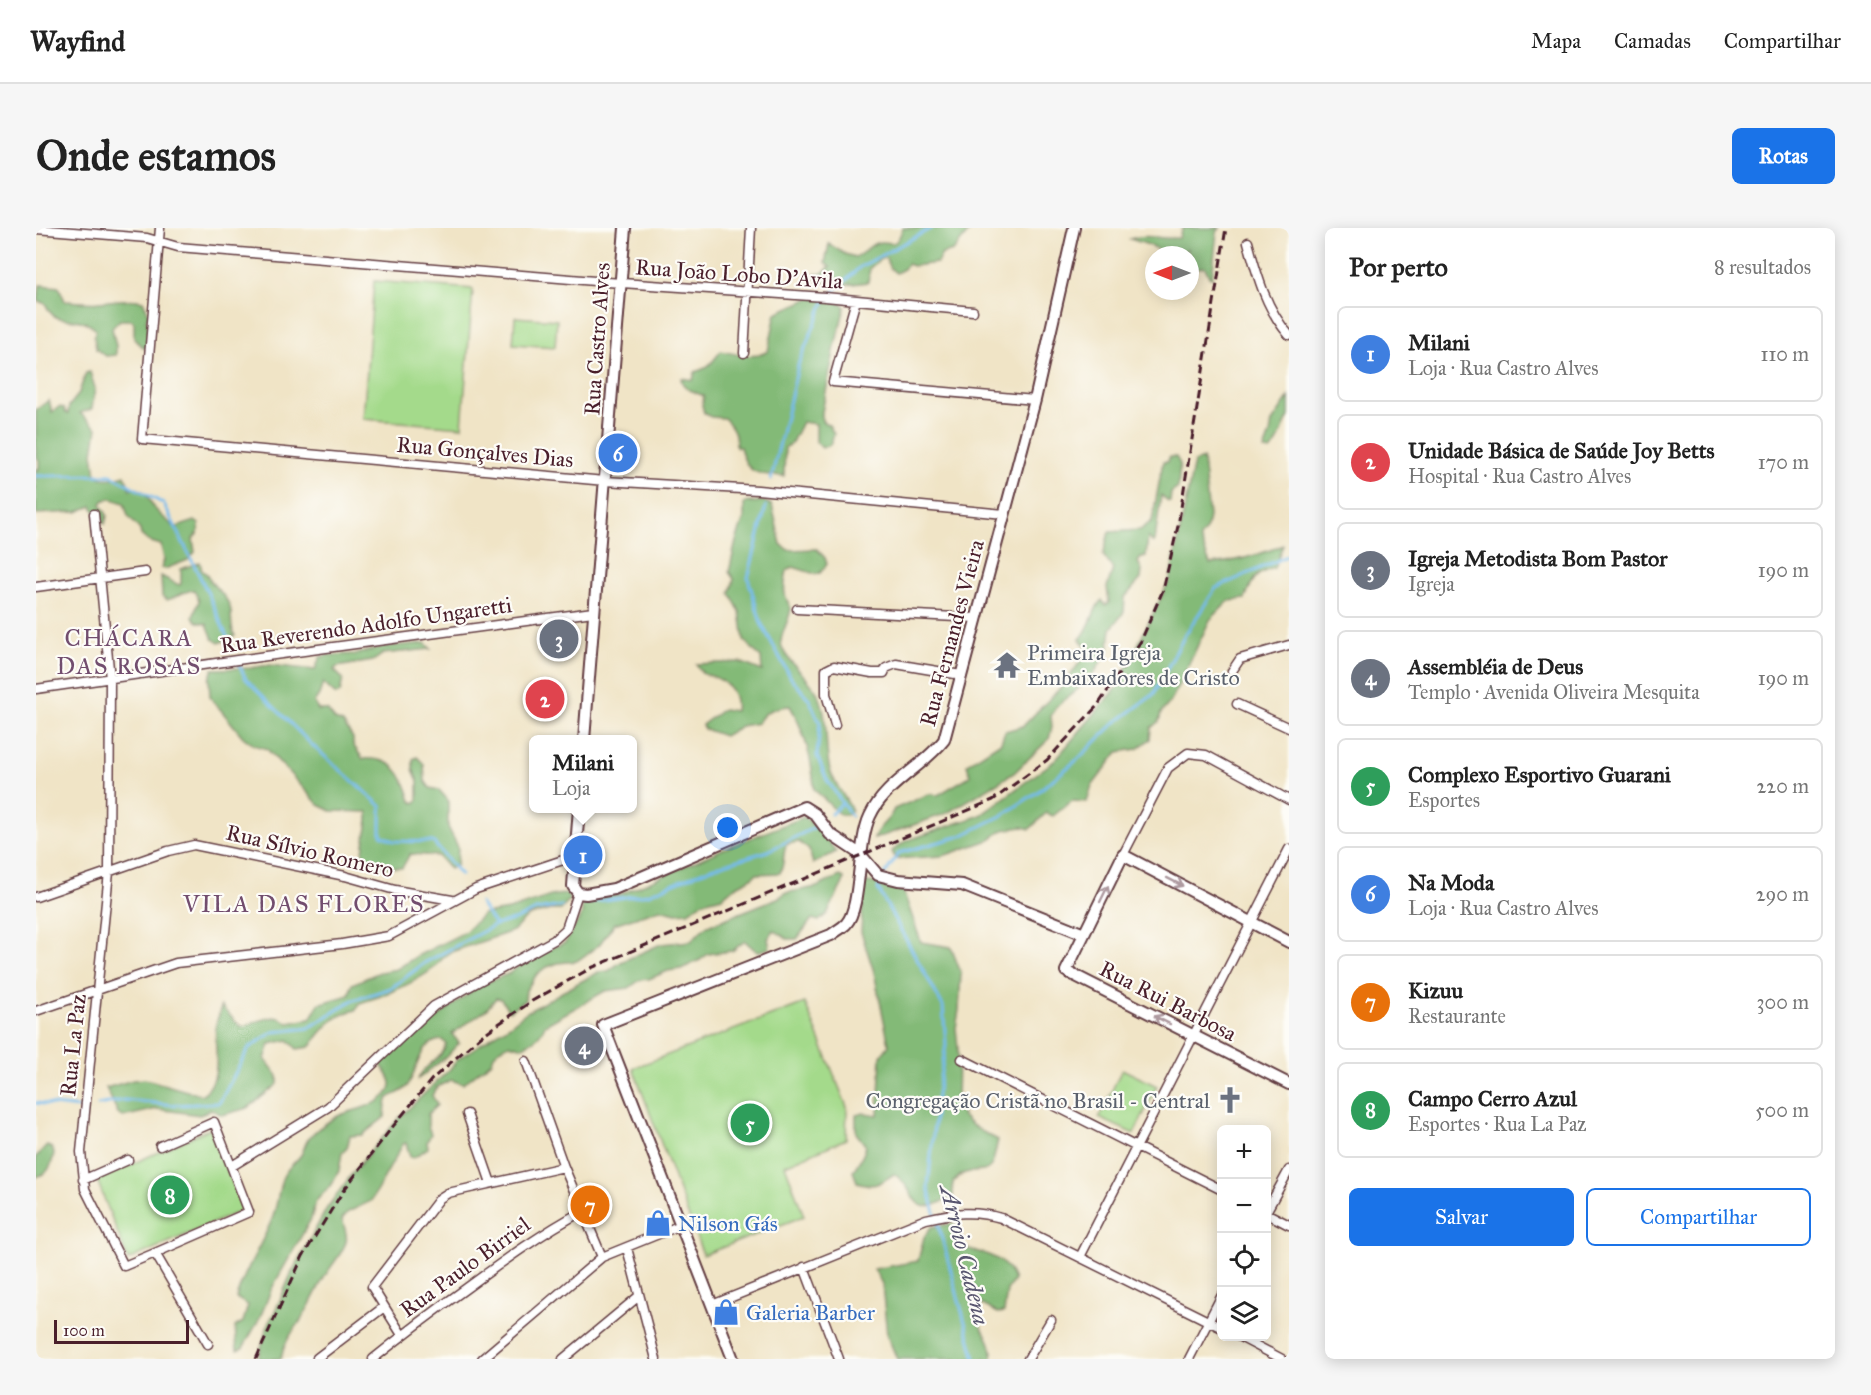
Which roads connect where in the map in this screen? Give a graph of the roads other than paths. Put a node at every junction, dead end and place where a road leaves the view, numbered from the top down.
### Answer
1 (160, 228) edge
2 (625, 228) edge
3 (751, 228) edge
4 (1074, 228) edge
5 (36, 229) edge
6 (159, 241) junction
7 (1248, 242) dead end
8 (621, 284) junction
9 (747, 292) junction
10 (856, 300) junction
11 (973, 311) dead end
12 (1289, 335) edge
13 (744, 353) dead end
14 (1035, 400) junction
15 (605, 481) junction
16 (1004, 513) junction
17 (94, 514) dead end
18 (145, 572) dead end
19 (100, 577) junction
20 (36, 586) edge
21 (796, 609) dead end
22 (593, 612) junction
23 (976, 618) junction
24 (1289, 645) edge
25 (1232, 671) dead end
26 (961, 675) junction
27 (110, 679) junction
28 (36, 689) edge
29 (1237, 704) dead end
30 (835, 725) dead end
31 (1289, 728) edge
32 (584, 735) edge
33 (1289, 800) edge
34 (579, 813) edge
35 (1289, 849) edge
36 (860, 854) junction
37 (1123, 855) junction
38 (575, 856) junction
39 (109, 872) junction
40 (578, 893) junction
41 (36, 897) edge
42 (452, 901) junction
43 (1252, 922) junction
44 (1084, 934) junction
45 (1289, 942) edge
46 (97, 990) junction
47 (36, 1011) edge
48 (1193, 1036) junction
49 (962, 1059) dead end
50 (526, 1061) dead end
51 (1289, 1084) edge
52 (467, 1114) dead end
53 (160, 1146) dead end
54 (1137, 1147) junction
55 (128, 1160) dead end
56 (232, 1166) junction
57 (564, 1167) junction
58 (1289, 1170) edge
59 (83, 1180) junction
60 (491, 1183) junction
61 (1217, 1188) edge
62 (1271, 1204) edge
63 (582, 1210) junction
64 (1271, 1216) edge
65 (681, 1225) junction
66 (1289, 1225) edge
67 (627, 1248) junction
68 (155, 1253) junction
69 (602, 1257) junction
70 (1080, 1257) junction
71 (804, 1268) junction
72 (639, 1296) junction
73 (1217, 1303) edge
74 (712, 1305) junction
75 (384, 1306) junction
76 (1051, 1320) dead end
77 (1208, 1321) junction
78 (1217, 1326) edge
79 (402, 1335) junction
80 (1248, 1341) edge
81 (208, 1344) dead end
82 (318, 1358) edge
83 (373, 1359) edge
84 (482, 1359) edge
85 (563, 1359) edge
86 (656, 1359) edge
87 (733, 1359) edge
88 (839, 1359) edge
89 (1029, 1359) edge
90 (1189, 1359) edge
91 (1282, 1359) edge

1 - 6 street
2 - 8 street, Rua Castro Alves
3 - 9 street
4 - 14 street, Rua Fernandes Vieira
5 - 6 street, Rua João Lobo D'Avila
6 - 8 street, Rua João Lobo D'Avila
6 - 15 street, Rua Gonçalves Dias
7 - 12 street
8 - 9 street, Rua João Lobo D'Avila
8 - 15 street, Rua Castro Alves
9 - 10 street, Rua João Lobo D'Avila
9 - 13 street
10 - 11 street, Rua João Lobo D'Avila
10 - 14 street
14 - 16 street, Rua Fernandes Vieira
15 - 16 street, Rua Gonçalves Dias
15 - 22 street, Rua Castro Alves
16 - 23 street, Rua Fernandes Vieira
17 - 19 street, Rua La Paz
18 - 19 street
19 - 20 street
19 - 27 street, Rua La Paz
21 - 23 street
22 - 27 street, Rua Reverendo Adolfo Ungaretti
22 - 32 street, Rua Castro Alves
23 - 26 street, Rua Fernandes Vieira
24 - 25 street
26 - 30 street
26 - 36 street, Rua Fernandes Vieira
27 - 28 street, Rua Reverendo Adolfo Ungaretti
27 - 39 street, Rua La Paz
29 - 31 street
33 - 37 street
34 - 38 street
35 - 43 street
36 - 40 street
36 - 44 street
36 - 65 street, Rua Fernandes Vieira
37 -> 43 street
44 -> 37 street
38 - 40 street
38 - 42 street
39 - 41 street, Rua Sílvio Romero
39 - 42 street, Rua Sílvio Romero
39 - 46 street, Rua La Paz
40 - 56 street
42 - 46 street
43 - 45 street
43 - 48 street
48 -> 44 street, Rua Rui Barbosa
46 - 47 street
46 - 59 street, Rua La Paz
48 - 51 street, Rua Rui Barbosa
48 - 54 street
49 - 54 street
50 - 57 street
52 - 60 street
53 - 56 street
54 - 61 street
54 - 70 street
55 - 59 street
56 - 68 street
57 - 60 street
57 - 63 street
58 - 62 street
59 - 68 street, Rua La Paz
60 - 75 street
63 - 69 street
63 - 79 street, Rua Paulo Birriel
64 - 66 street
65 - 67 street
65 - 74 street
67 - 69 street
67 - 72 street
68 - 81 street
69 - 84 street
70 - 71 street
70 - 77 street
71 - 74 street
71 - 88 street
72 - 85 street
72 - 86 street
73 - 77 street
74 - 87 street
75 - 79 street
75 - 82 street
76 - 89 street
77 - 78 street
77 - 90 street
79 - 83 street, Rua Paulo Birriel
80 - 91 street

